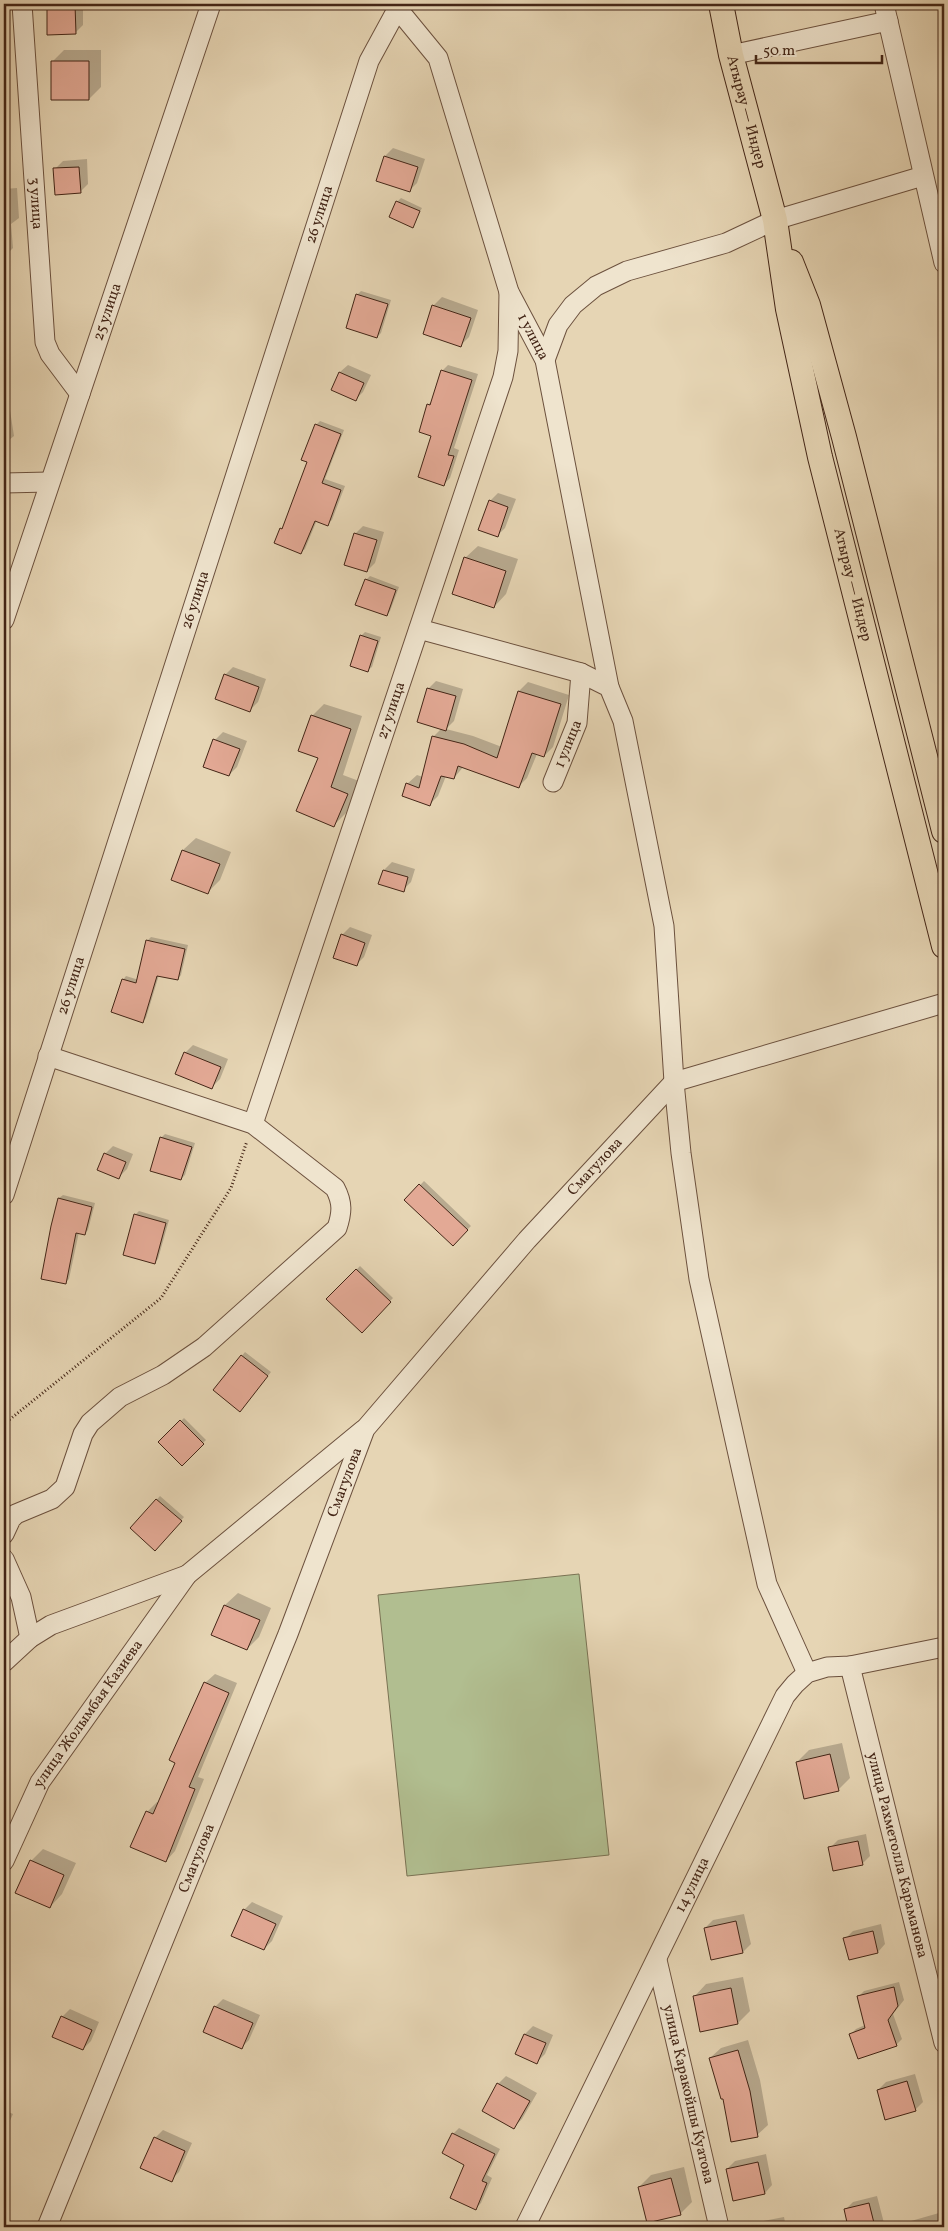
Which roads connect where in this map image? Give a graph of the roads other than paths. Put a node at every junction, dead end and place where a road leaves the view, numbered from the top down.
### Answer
1 (22, 4) edge
2 (211, 4) edge
3 (721, 4) edge
4 (399, 6) edge
5 (886, 12) edge
6 (731, 55) junction
7 (923, 176) junction
8 (775, 220) junction
9 (944, 262) edge
10 (510, 292) junction
11 (545, 360) junction
12 (80, 394) junction
13 (49, 482) junction
14 (4, 483) edge
15 (4, 620) edge
16 (419, 629) junction
17 (581, 673) junction
18 (609, 687) junction
19 (553, 782) dead end
20 (944, 832) edge
21 (944, 946) edge
22 (944, 1003) edge
23 (48, 1056) junction
24 (674, 1082) junction
25 (253, 1124) junction
26 (4, 1195) edge
27 (365, 1428) junction
28 (4, 1534) edge
29 (4, 1559) edge
30 (187, 1575) junction
31 (30, 1638) junction
32 (944, 1646) edge
33 (4, 1662) edge
34 (850, 1666) junction
35 (808, 1673) junction
36 (4, 1861) edge
37 (657, 1960) junction
38 (944, 2043) edge
39 (47, 2227) edge
40 (525, 2227) edge
41 (719, 2227) edge

1 - 12 street, 3 улица
2 - 12 street, 25 улица
3 - 6 main road, Атырау — Индер
4 - 10 street, 1 улица
4 - 23 street, 26 улица
5 - 6 street
5 - 7 street
6 - 8 main road, Атырау — Индер
7 - 8 street
7 - 9 street
8 - 11 street
8 - 20 main road, Атырау — Индер
8 - 21 main road, Атырау — Индер
10 - 11 street, 1 улица
10 - 16 street, 27 улица
11 - 18 street, 1 улица
12 - 13 street, 25 улица
13 - 14 street
13 - 15 street, 25 улица
16 - 17 street
16 - 25 street, 27 улица
17 - 18 street
17 - 19 street, 1 улица
18 - 24 street, 1 улица
22 - 24 street
23 - 25 street
23 - 26 street, 26 улица
24 - 27 street, Смагулова
24 - 35 street, 1 улица
25 - 28 street
27 - 30 street, улица Жолымбая Казиева
27 - 39 street, Смагулова
29 - 31 street
30 - 31 street, улица Жолымбая Казиева
30 - 36 street, улица Жолымбая Казиева
31 - 33 street, улица Жолымбая Казиева
32 - 34 street, 14 улица
34 - 35 street, 14 улица
34 - 38 street, улица Рахметолла Караманова
35 - 37 street, 14 улица
37 - 40 street, 14 улица
37 - 41 street, улица Каракойшы Куатова

